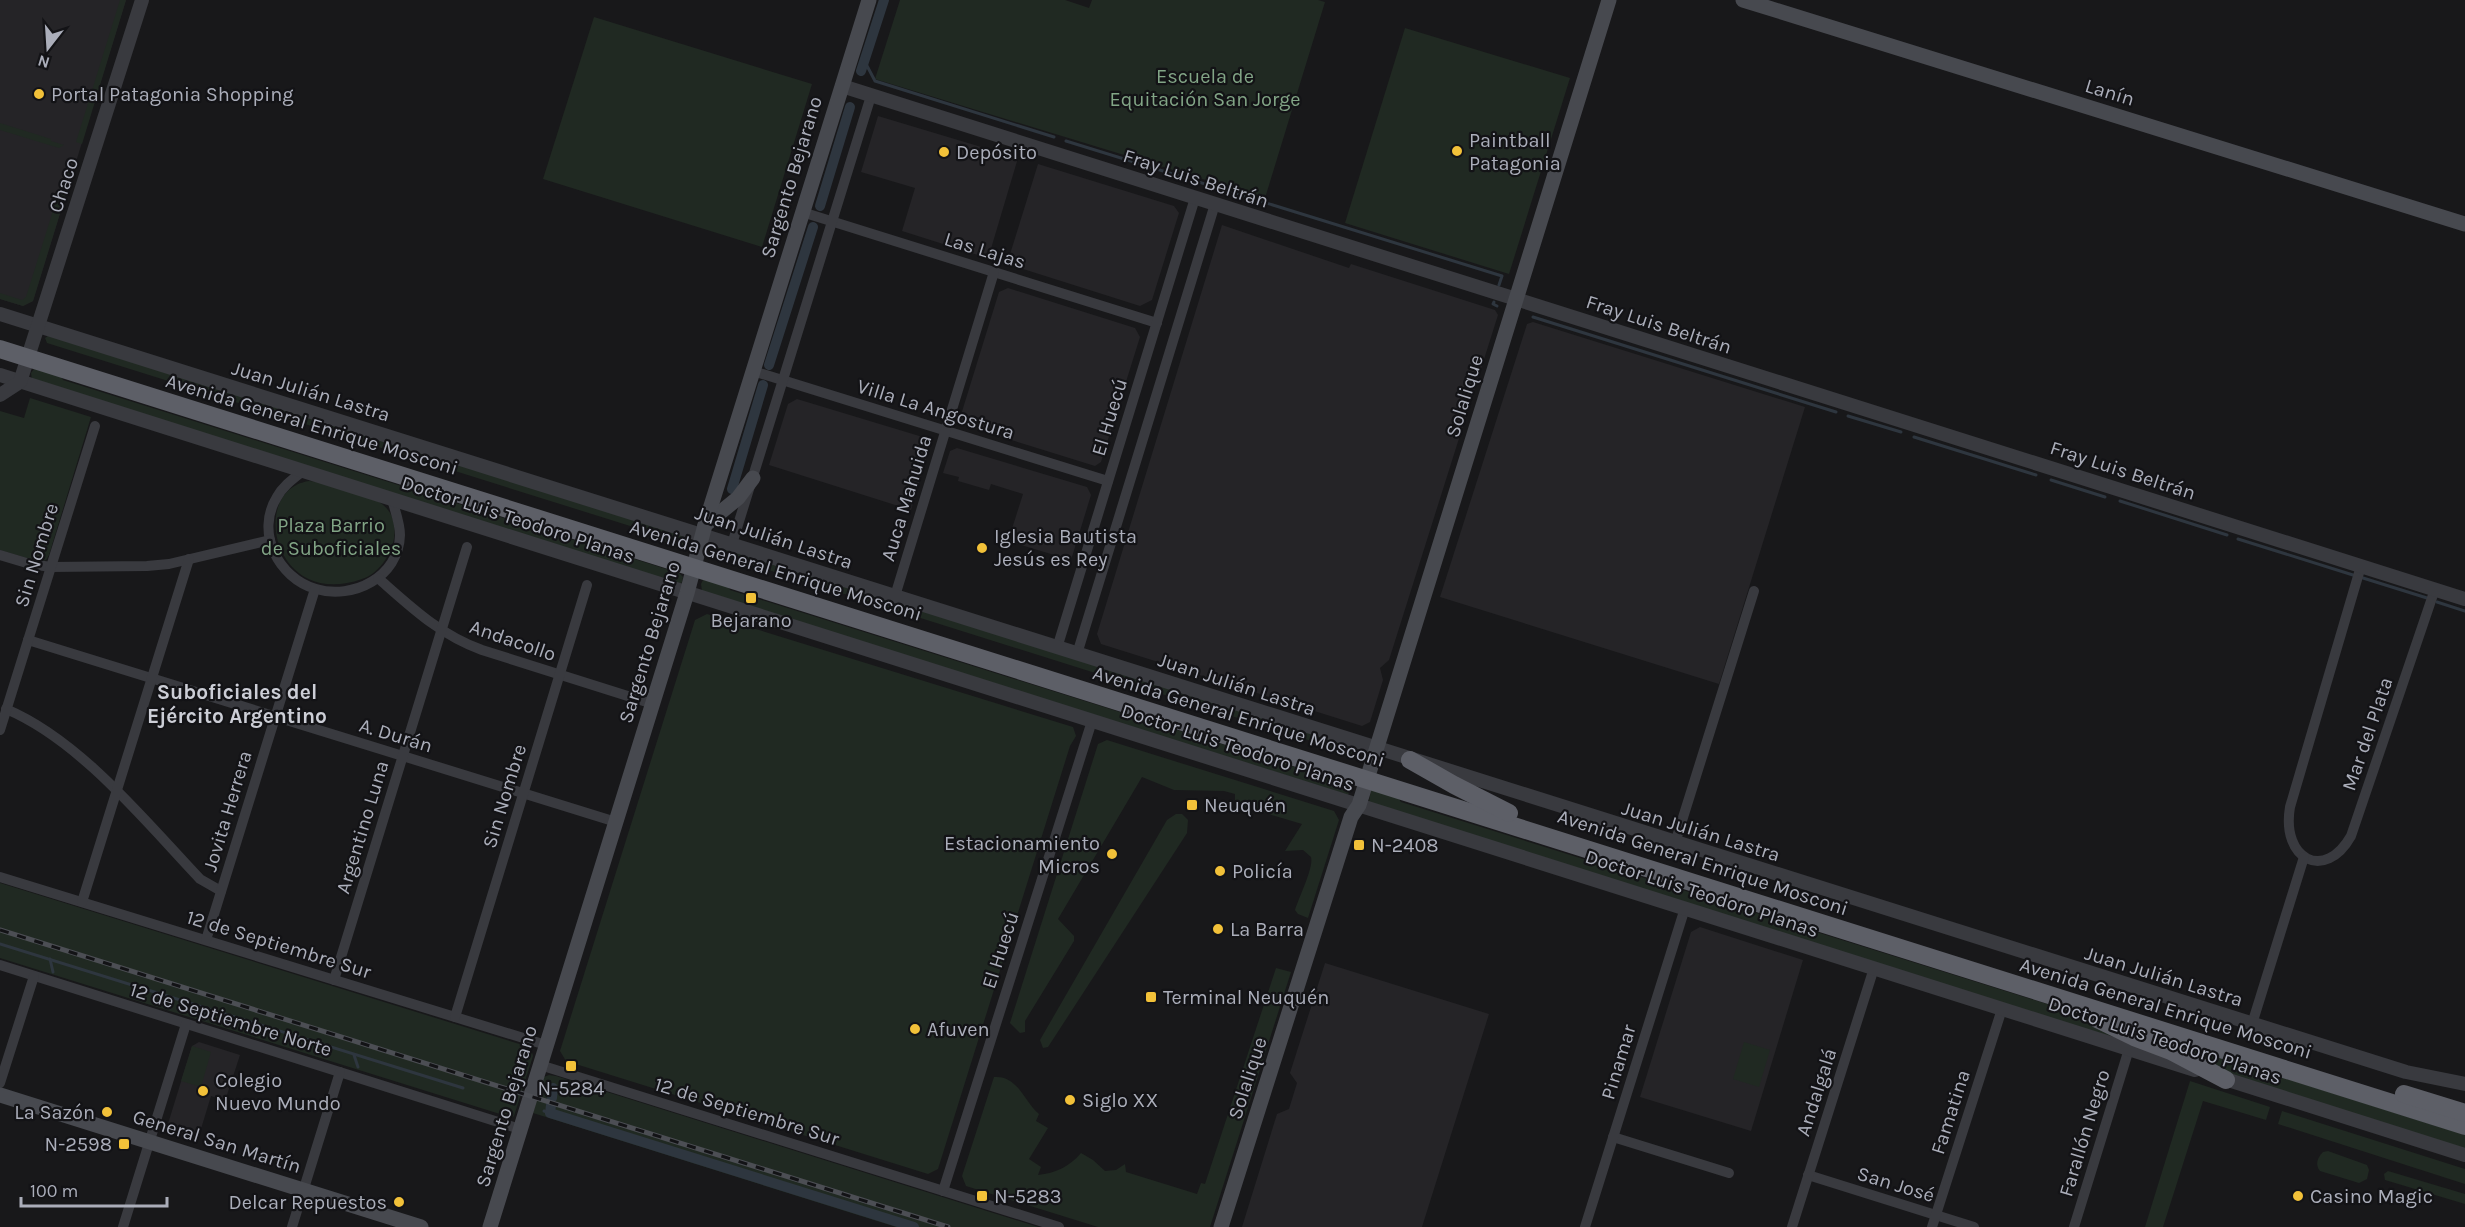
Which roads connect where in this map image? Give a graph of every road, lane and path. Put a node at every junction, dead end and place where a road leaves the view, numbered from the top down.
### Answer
1 (142, 0) edge
2 (868, 0) edge
3 (1609, 0) edge
4 (1743, 0) edge
5 (842, 86) junction
6 (871, 96) junction
7 (1195, 198) junction
8 (1215, 204) junction
9 (802, 212) junction
10 (832, 221) junction
11 (2465, 224) edge
12 (994, 272) junction
13 (1516, 299) junction
14 (0, 314) edge
15 (1157, 322) junction
16 (39, 326) junction
17 (0, 337) edge
18 (0, 349) edge
19 (30, 352) junction
20 (753, 371) junction
21 (0, 375) edge
22 (783, 381) junction
23 (20, 382) junction
24 (0, 395) edge
25 (95, 426) dead end
26 (945, 431) junction
27 (303, 471) junction
28 (753, 478) junction
29 (1108, 481) junction
30 (392, 499) junction
31 (703, 530) junction
32 (270, 540) junction
33 (732, 544) junction
34 (467, 547) dead end
35 (0, 555) edge
36 (189, 559) junction
37 (695, 562) junction
38 (2361, 566) junction
39 (51, 567) junction
40 (378, 578) junction
41 (587, 585) dead end
42 (315, 589) junction
43 (2435, 589) junction
44 (1754, 591) dead end
45 (687, 593) junction
46 (895, 596) junction
47 (2465, 599) edge
48 (441, 631) junction
49 (28, 640) junction
50 (1057, 648) junction
51 (1077, 654) junction
52 (560, 675) junction
53 (152, 678) junction
54 (0, 690) edge
55 (11, 694) junction
56 (653, 704) junction
57 (6, 709) junction
58 (275, 716) junction
59 (1092, 721) junction
60 (0, 730) edge
61 (1376, 749) junction
62 (403, 756) junction
63 (1410, 760) junction
64 (1368, 774) junction
65 (117, 791) junction
66 (524, 793) junction
67 (1359, 805) junction
68 (1509, 813) junction
69 (616, 822) junction
70 (1675, 843) junction
71 (2304, 857) junction
72 (0, 877) edge
73 (221, 891) junction
74 (82, 902) junction
75 (1685, 908) junction
76 (206, 940) junction
77 (0, 965) edge
78 (1874, 968) junction
79 (33, 976) junction
80 (334, 980) junction
81 (2047, 994) junction
82 (2002, 1009) junction
83 (455, 1017) junction
84 (186, 1024) junction
85 (2252, 1024) junction
86 (546, 1045) junction
87 (2129, 1049) junction
88 (540, 1065) junction
89 (340, 1072) junction
90 (2226, 1080) junction
91 (0, 1083) edge
92 (2465, 1084) edge
93 (0, 1095) edge
94 (2465, 1113) edge
95 (2465, 1126) edge
96 (520, 1129) junction
97 (1613, 1137) junction
98 (149, 1142) junction
99 (2465, 1155) edge
100 (1729, 1173) dead end
101 (1808, 1175) junction
102 (303, 1190) junction
103 (943, 1191) junction
104 (1936, 1215) junction
105 (123, 1227) edge
106 (292, 1227) edge
107 (421, 1227) edge
108 (490, 1227) edge
109 (1059, 1227) edge
110 (1221, 1227) edge
111 (1231, 1227) edge
112 (1585, 1227) edge
113 (1792, 1227) edge
114 (1932, 1227) edge
115 (1974, 1227) edge
116 (2074, 1227) edge

1 - 16 street, Chaco
2 - 5 main road, Sargento Bejarano
3 - 13 main road, Solalique
4 - 11 main road, Lanín
5 - 6 street, Fray Luis Beltrán
5 - 9 main road, Sargento Bejarano
6 - 7 street, Fray Luis Beltrán
6 - 10 street
7 - 8 street, Fray Luis Beltrán
7 - 15 street, El Huecú
8 - 13 street, Fray Luis Beltrán
8 - 51 street, El Huecú
9 - 10 street, Las Lajas
9 - 20 main road, Sargento Bejarano
10 - 12 street, Las Lajas
10 - 22 street
12 - 15 street, Las Lajas
12 - 26 street, Auca Mahuida
13 - 38 street, Fray Luis Beltrán
13 - 61 main road, Solalique
14 - 16 street, Juan Julián Lastra
15 - 29 street, El Huecú
16 - 19 street, Chaco
16 - 31 street, Juan Julián Lastra
17 - 19 highway, Avenida General Enrique Mosconi
18 - 19 highway, Avenida General Enrique Mosconi
19 - 23 street, Chaco
19 - 37 highway, Avenida General Enrique Mosconi
20 - 22 street, Villa La Angostura
20 - 31 main road, Sargento Bejarano
21 - 23 street, Doctor Luis Teodoro Planas
22 - 26 street, Villa La Angostura
22 - 28 street
23 - 24 street
23 - 27 street, Doctor Luis Teodoro Planas
25 - 39 street, Sin Nombre
26 - 29 street, Villa La Angostura
26 - 46 street, Auca Mahuida
27 - 30 street, Doctor Luis Teodoro Planas
27 - 32 street
28 - 31 main road
28 - 33 street
29 - 50 street, El Huecú
30 - 40 street
30 - 45 street, Doctor Luis Teodoro Planas
31 - 33 street, Juan Julián Lastra
31 - 37 main road, Sargento Bejarano
32 - 36 street
32 - 42 street
33 - 46 street, Juan Julián Lastra
34 - 48 street, Argentino Luna
35 - 39 street
36 - 39 street
36 - 53 street
37 - 45 main road, Sargento Bejarano
37 - 64 highway, Avenida General Enrique Mosconi
38 - 43 street, Fray Luis Beltrán
38 - 71 street
39 - 49 street, Sin Nombre
40 - 42 street
40 - 48 street, Andacollo
41 - 52 street, Sin Nombre
42 - 58 street, Jovita Herrera
43 - 47 street, Fray Luis Beltrán
43 - 71 street, Mar del Plata
44 - 70 street
45 - 56 main road, Sargento Bejarano
45 - 59 street, Doctor Luis Teodoro Planas
46 - 50 street, Juan Julián Lastra
48 - 52 street, Andacollo
48 - 62 street, Argentino Luna
49 - 53 street, A. Durán
49 - 55 street, Sin Nombre
50 - 51 street, Juan Julián Lastra
51 - 61 street, Juan Julián Lastra
52 - 56 street, Andacollo
52 - 66 street, Sin Nombre
53 - 58 street, A. Durán
53 - 65 street
54 - 55 street
55 - 57 street, Sin Nombre
56 - 69 main road, Sargento Bejarano
57 - 60 street, Sin Nombre
57 - 65 street
58 - 62 street, A. Durán
58 - 73 street, Jovita Herrera
59 - 67 street, Doctor Luis Teodoro Planas
59 - 103 street, El Huecú
61 - 63 street, Juan Julián Lastra
61 - 64 main road, Solalique
62 - 66 street, A. Durán
62 - 80 street, Argentino Luna
63 - 68 highway
63 - 70 street, Juan Julián Lastra
64 - 67 main road, Solalique
64 - 68 highway, Avenida General Enrique Mosconi
64 - 81 highway, Avenida General Enrique Mosconi
65 - 73 street
65 - 74 street
66 - 69 street, A. Durán
66 - 83 street, Sin Nombre
67 - 75 street, Doctor Luis Teodoro Planas
67 - 110 main road, Solalique
67 - 111 main road, Solalique
68 - 94 highway, Avenida General Enrique Mosconi
69 - 86 main road, Sargento Bejarano
70 - 85 street, Juan Julián Lastra
71 - 85 street
72 - 74 street, 12 de Septiembre Sur
73 - 76 street, Jovita Herrera
74 - 76 street, 12 de Septiembre Sur
75 - 78 street, Doctor Luis Teodoro Planas
75 - 97 street, Pinamar
76 - 80 street, 12 de Septiembre Sur
77 - 79 street, 12 de Septiembre Norte
78 - 82 street, Doctor Luis Teodoro Planas
78 - 101 street, Andalgalá
79 - 84 street, 12 de Septiembre Norte
79 - 91 street
80 - 83 street, 12 de Septiembre Sur
81 - 90 highway
81 - 95 highway, Avenida General Enrique Mosconi
82 - 87 street, Doctor Luis Teodoro Planas
82 - 104 street, Famatina
83 - 86 street, 12 de Septiembre Sur
84 - 89 street, 12 de Septiembre Norte
84 - 98 street
85 - 92 street, Juan Julián Lastra
86 - 88 main road, Sargento Bejarano
87 - 90 street, Doctor Luis Teodoro Planas
87 - 116 street, Farallón Negro
88 - 96 main road, Sargento Bejarano
88 - 103 street, 12 de Septiembre Sur
89 - 96 street, 12 de Septiembre Norte
89 - 102 street
90 - 99 street, Doctor Luis Teodoro Planas
93 - 98 main road, General San Martín
96 - 108 main road, Sargento Bejarano
97 - 100 street
97 - 112 street, Pinamar
98 - 102 main road, General San Martín
98 - 105 street
101 - 104 street, San José
101 - 113 street, Andalgalá
102 - 106 street
102 - 107 main road, General San Martín
103 - 109 street, 12 de Septiembre Sur
104 - 114 street, Famatina
104 - 115 street, San José

